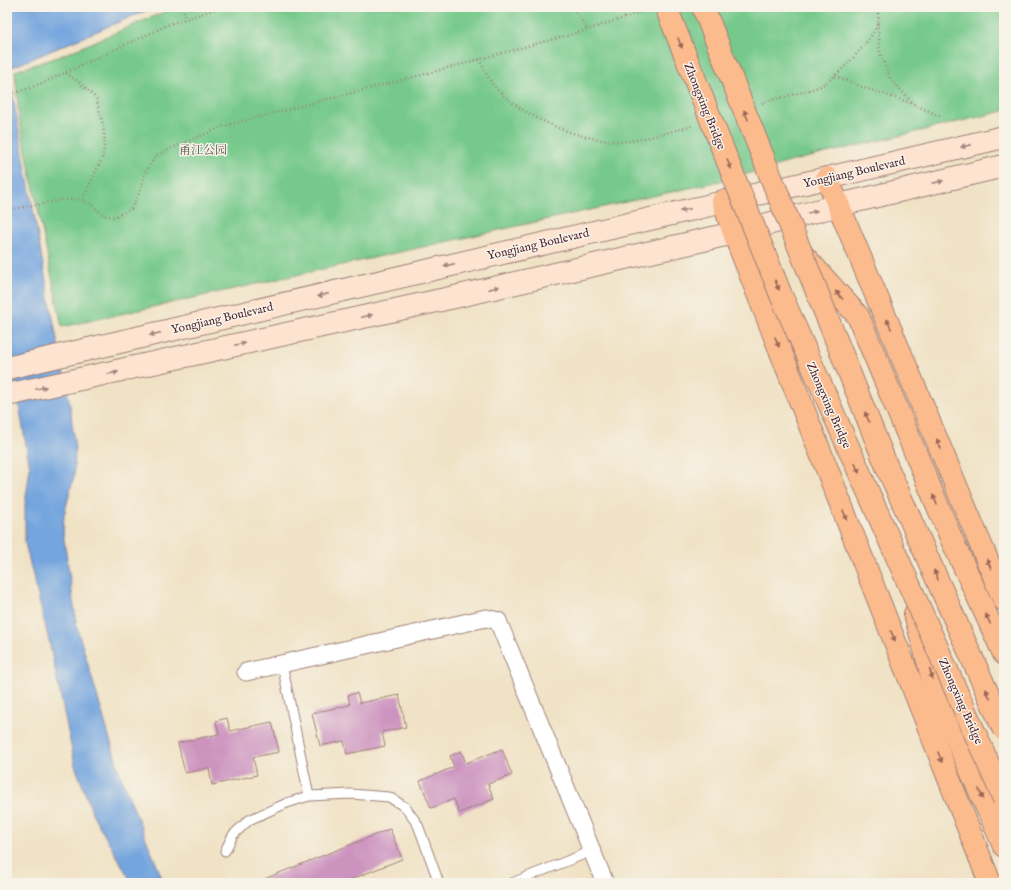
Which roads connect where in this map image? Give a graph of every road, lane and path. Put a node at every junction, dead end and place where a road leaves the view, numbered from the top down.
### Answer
1 (183, 7) edge
2 (222, 7) edge
3 (573, 7) edge
4 (703, 7) edge
5 (658, 8) edge
6 (185, 16) dead end
7 (878, 23) dead end
8 (587, 30) junction
9 (66, 72) junction
10 (835, 76) dead end
11 (7, 96) edge
12 (915, 105) junction
13 (942, 117) dead end
14 (1004, 137) edge
15 (1004, 166) edge
16 (827, 178) junction
17 (82, 201) junction
18 (723, 201) junction
19 (839, 205) junction
20 (7, 210) edge
21 (734, 233) junction
22 (801, 252) junction
23 (10, 368) edge
24 (7, 395) edge
25 (907, 582) junction
26 (1004, 600) edge
27 (1004, 654) edge
28 (282, 664) junction
29 (246, 672) dead end
30 (1004, 730) edge
31 (309, 796) junction
32 (1004, 798) edge
33 (1004, 846) edge
34 (226, 851) dead end
35 (592, 851) junction
36 (439, 883) edge
37 (512, 883) edge
38 (605, 883) edge
39 (990, 883) edge

1 - 6 path
2 - 9 path
3 - 8 path
22 -> 4 main road, bridge
5 - 8 path
5 -> 25 main road, Zhongxing Bridge, bridge
7 - 12 path
8 - 17 path
9 - 11 path
9 - 17 path
10 - 12 path
12 - 13 path
14 -> 16 main road, Yongjiang Boulevard
19 -> 15 main road
16 - 18 main road, Yongjiang Boulevard
16 - 19 main road
17 - 20 path
18 - 21 main road
18 -> 23 main road, Yongjiang Boulevard
21 -> 19 main road
26 -> 19 main road
24 -> 21 main road
21 -> 39 main road
27 -> 22 main road
30 -> 22 main road, bridge
25 - 32 main road, Zhongxing Bridge, bridge
25 -> 33 main road, bridge
28 - 29 street
28 - 31 lane
28 - 35 street
31 - 34 lane
31 - 36 lane
35 - 37 lane
35 - 38 street

